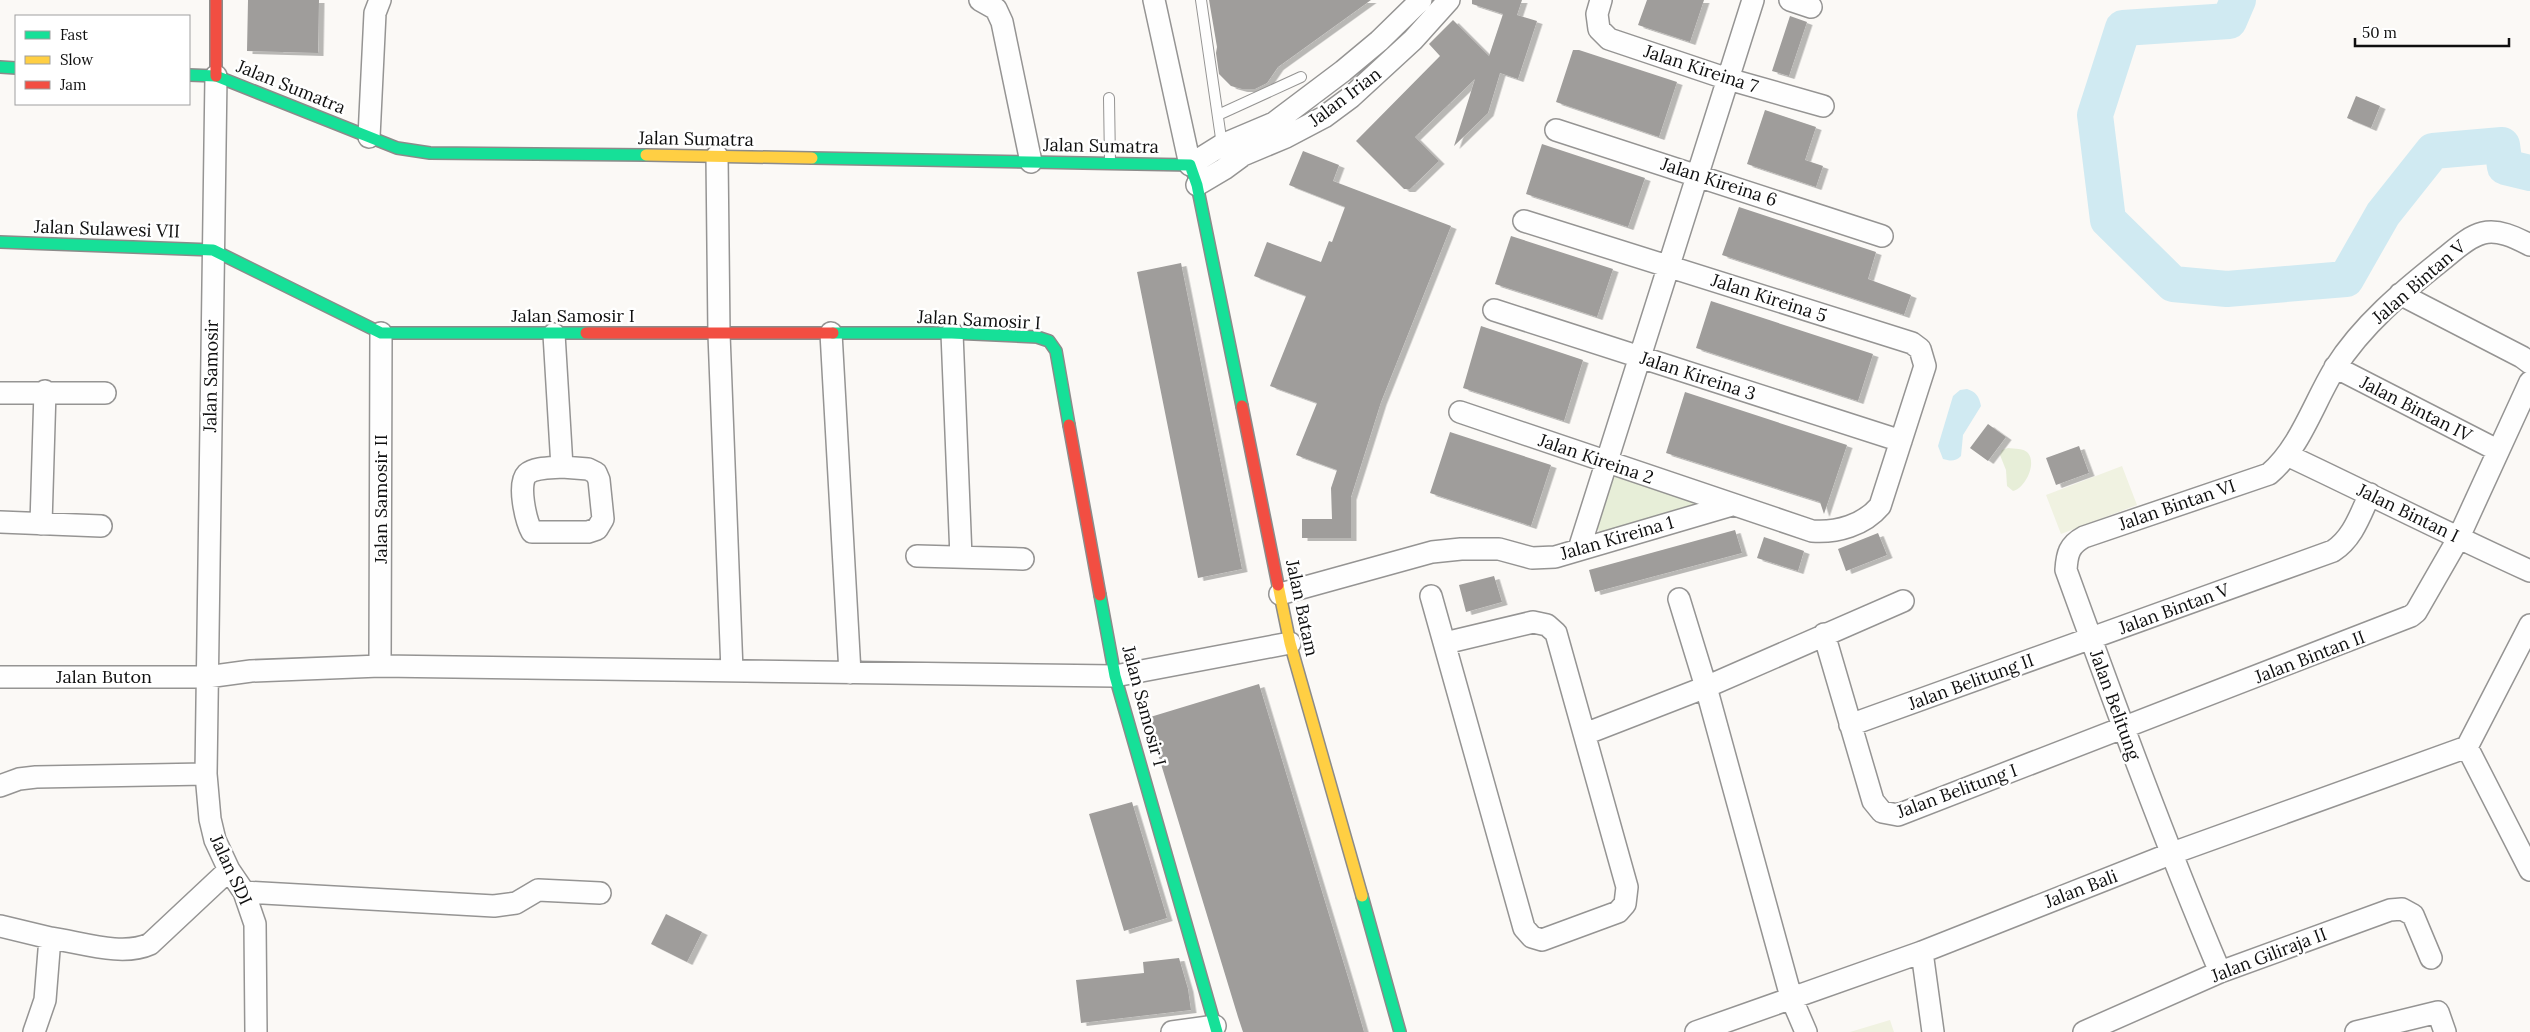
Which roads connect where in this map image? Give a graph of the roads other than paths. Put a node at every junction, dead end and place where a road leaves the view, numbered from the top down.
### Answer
1 (216, 0) edge
2 (380, 0) edge
3 (980, 0) edge
4 (1154, 0) edge
5 (1201, 0) edge
6 (1449, 0) edge
7 (1753, 0) edge
8 (1790, 0) edge
9 (1599, 7) edge
10 (1811, 7) dead end
11 (1424, 8) edge
12 (0, 67) edge
13 (15, 68) edge
14 (190, 75) edge
15 (216, 76) junction
16 (1301, 77) dead end
17 (1728, 79) junction
18 (1109, 98) dead end
19 (1823, 106) dead end
20 (1218, 114) junction
21 (1556, 130) dead end
22 (369, 138) junction
23 (1222, 145) junction
24 (717, 156) junction
25 (1031, 162) junction
26 (1110, 163) junction
27 (1697, 174) junction
28 (1194, 175) junction
29 (1524, 221) dead end
30 (1882, 236) dead end
31 (0, 242) edge
32 (2530, 245) edge
33 (213, 250) junction
34 (1668, 266) junction
35 (2400, 294) junction
36 (1494, 310) dead end
37 (381, 333) junction
38 (831, 333) junction
39 (952, 333) junction
40 (554, 334) junction
41 (719, 334) junction
42 (1640, 357) junction
43 (2530, 364) edge
44 (2335, 367) junction
45 (2530, 382) edge
46 (45, 391) junction
47 (0, 393) edge
48 (105, 393) dead end
49 (1460, 412) dead end
50 (1901, 441) junction
51 (2497, 450) junction
52 (2287, 455) junction
53 (1606, 462) junction
54 (562, 467) dead end
55 (2370, 494) junction
56 (1732, 505) junction
57 (0, 522) edge
58 (41, 524) junction
59 (100, 526) dead end
60 (2458, 538) junction
61 (1579, 549) junction
62 (2067, 554) joint
63 (917, 556) dead end
64 (961, 557) junction
65 (1024, 559) dead end
66 (2530, 570) edge
67 (1280, 594) junction
68 (1431, 596) dead end
69 (1679, 599) dead end
70 (1903, 601) dead end
71 (2530, 625) edge
72 (1824, 634) junction
73 (2091, 639) junction
74 (1445, 642) junction
75 (1290, 643) junction
76 (380, 666) junction
77 (732, 671) junction
78 (850, 673) junction
79 (1115, 676) junction
80 (0, 677) edge
81 (207, 677) junction
82 (1706, 687) junction
83 (1850, 725) junction
84 (2123, 728) junction
85 (1584, 734) junction
86 (2467, 747) junction
87 (206, 774) junction
88 (0, 786) edge
89 (2170, 854) junction
90 (228, 870) junction
91 (2530, 870) edge
92 (244, 892) junction
93 (600, 893) dead end
94 (0, 926) edge
95 (50, 938) junction
96 (1922, 952) junction
97 (2431, 958) dead end
98 (2220, 972) junction
99 (1791, 996) junction
100 (1216, 1029) edge
101 (34, 1032) edge
102 (256, 1032) edge
103 (1172, 1032) edge
104 (1400, 1032) edge
105 (1696, 1032) edge
106 (1806, 1032) edge
107 (1933, 1032) edge
108 (2084, 1032) edge
109 (2356, 1032) edge
110 (2445, 1032) edge

1 - 15 street
2 - 22 street
3 - 25 street
4 - 28 street
5 - 20 lane
6 - 11 street, Jalan Irian
7 - 17 street
8 - 10 street
9 - 17 street, Jalan Kireina 7
11 - 23 street, Jalan Irian
11 - 28 street, Jalan Irian
12 - 13 street
14 - 15 street, Jalan Sumatra
15 - 22 street, Jalan Sumatra
15 - 33 street, Jalan Samosir
16 - 20 lane
17 - 19 street, Jalan Kireina 7
17 - 27 street
18 - 26 lane
20 - 23 lane
21 - 27 street, Jalan Kireina 6
22 - 24 street, Jalan Sumatra
23 - 28 street, Jalan Irian
24 - 25 street, Jalan Sumatra
24 - 41 street
25 - 26 street, Jalan Sumatra
26 - 28 street, Jalan Sumatra
27 - 30 street, Jalan Kireina 6
27 - 34 street
28 - 67 street, Jalan Batam
29 - 34 street, Jalan Kireina 5
31 - 33 street, Jalan Sulawesi VII
32 - 35 street, Jalan Bintan V
33 - 37 street, Jalan Samosir I
33 - 81 street, Jalan Samosir
34 - 42 street
34 - 50 street, Jalan Kireina 5
35 - 43 street
35 - 44 street, Jalan Bintan V
36 - 42 street, Jalan Kireina 3
37 - 40 street, Jalan Samosir I
37 - 76 street, Jalan Samosir II
38 - 39 street, Jalan Samosir I
38 - 41 street, Jalan Samosir I
38 - 78 street
39 - 64 street
39 - 79 street, Jalan Samosir I
40 - 41 street, Jalan Samosir I
40 - 54 street
41 - 77 street
42 - 50 street, Jalan Kireina 3
42 - 53 street
44 - 51 street, Jalan Bintan IV
44 - 52 street, Jalan Bintan V
45 - 51 street, Jalan Bintan II
46 - 47 street
46 - 48 street
46 - 58 street
49 - 53 street, Jalan Kireina 2
50 - 56 street
51 - 60 street, Jalan Bintan II
52 - 55 street, Jalan Bintan I
52 - 62 street, Jalan Bintan VI
53 - 56 street, Jalan Kireina 2
53 - 61 street
55 - 60 street, Jalan Bintan I
55 - 73 street, Jalan Bintan V
56 - 61 street, Jalan Kireina 1
57 - 58 street
58 - 59 street
60 - 66 street, Jalan Bintan I
60 - 84 street, Jalan Bintan II
61 - 67 street, Jalan Kireina 1
62 - 73 street, Jalan Belitung
63 - 64 street
64 - 65 street
67 - 75 street, Jalan Batam
68 - 74 street
69 - 82 street
70 - 72 street
71 - 86 street
72 - 82 street
72 - 83 street, Jalan Belitung I
73 - 83 street, Jalan Belitung II
73 - 84 street, Jalan Belitung
74 - 85 street
74 - 85 street
75 - 79 street, Jalan Buton
75 - 104 street, Jalan Batam
76 - 77 street, Jalan Buton
76 - 81 street, Jalan Buton
77 - 78 street, Jalan Buton
78 - 79 street, Jalan Buton
79 - 100 street, Jalan Samosir I
80 - 81 street, Jalan Buton
81 - 87 street, Jalan SDI
82 - 85 street
82 - 99 street
83 - 84 street, Jalan Belitung I
84 - 89 street, Jalan Belitung
86 - 89 street, Jalan Bali
86 - 91 street
87 - 88 street
87 - 90 street, Jalan SDI
89 - 96 street, Jalan Bali
89 - 98 street, Jalan Belitung
90 - 92 street, Jalan SDI
90 - 95 street
92 - 93 street
92 - 102 street, Jalan SDI
94 - 95 street
95 - 101 street
96 - 99 street, Jalan Bali
96 - 107 street
97 - 98 street, Jalan Giliraja II
98 - 108 street, Jalan Giliraja II
99 - 105 street, Jalan Bali
99 - 106 street
100 - 103 street
109 - 110 street

